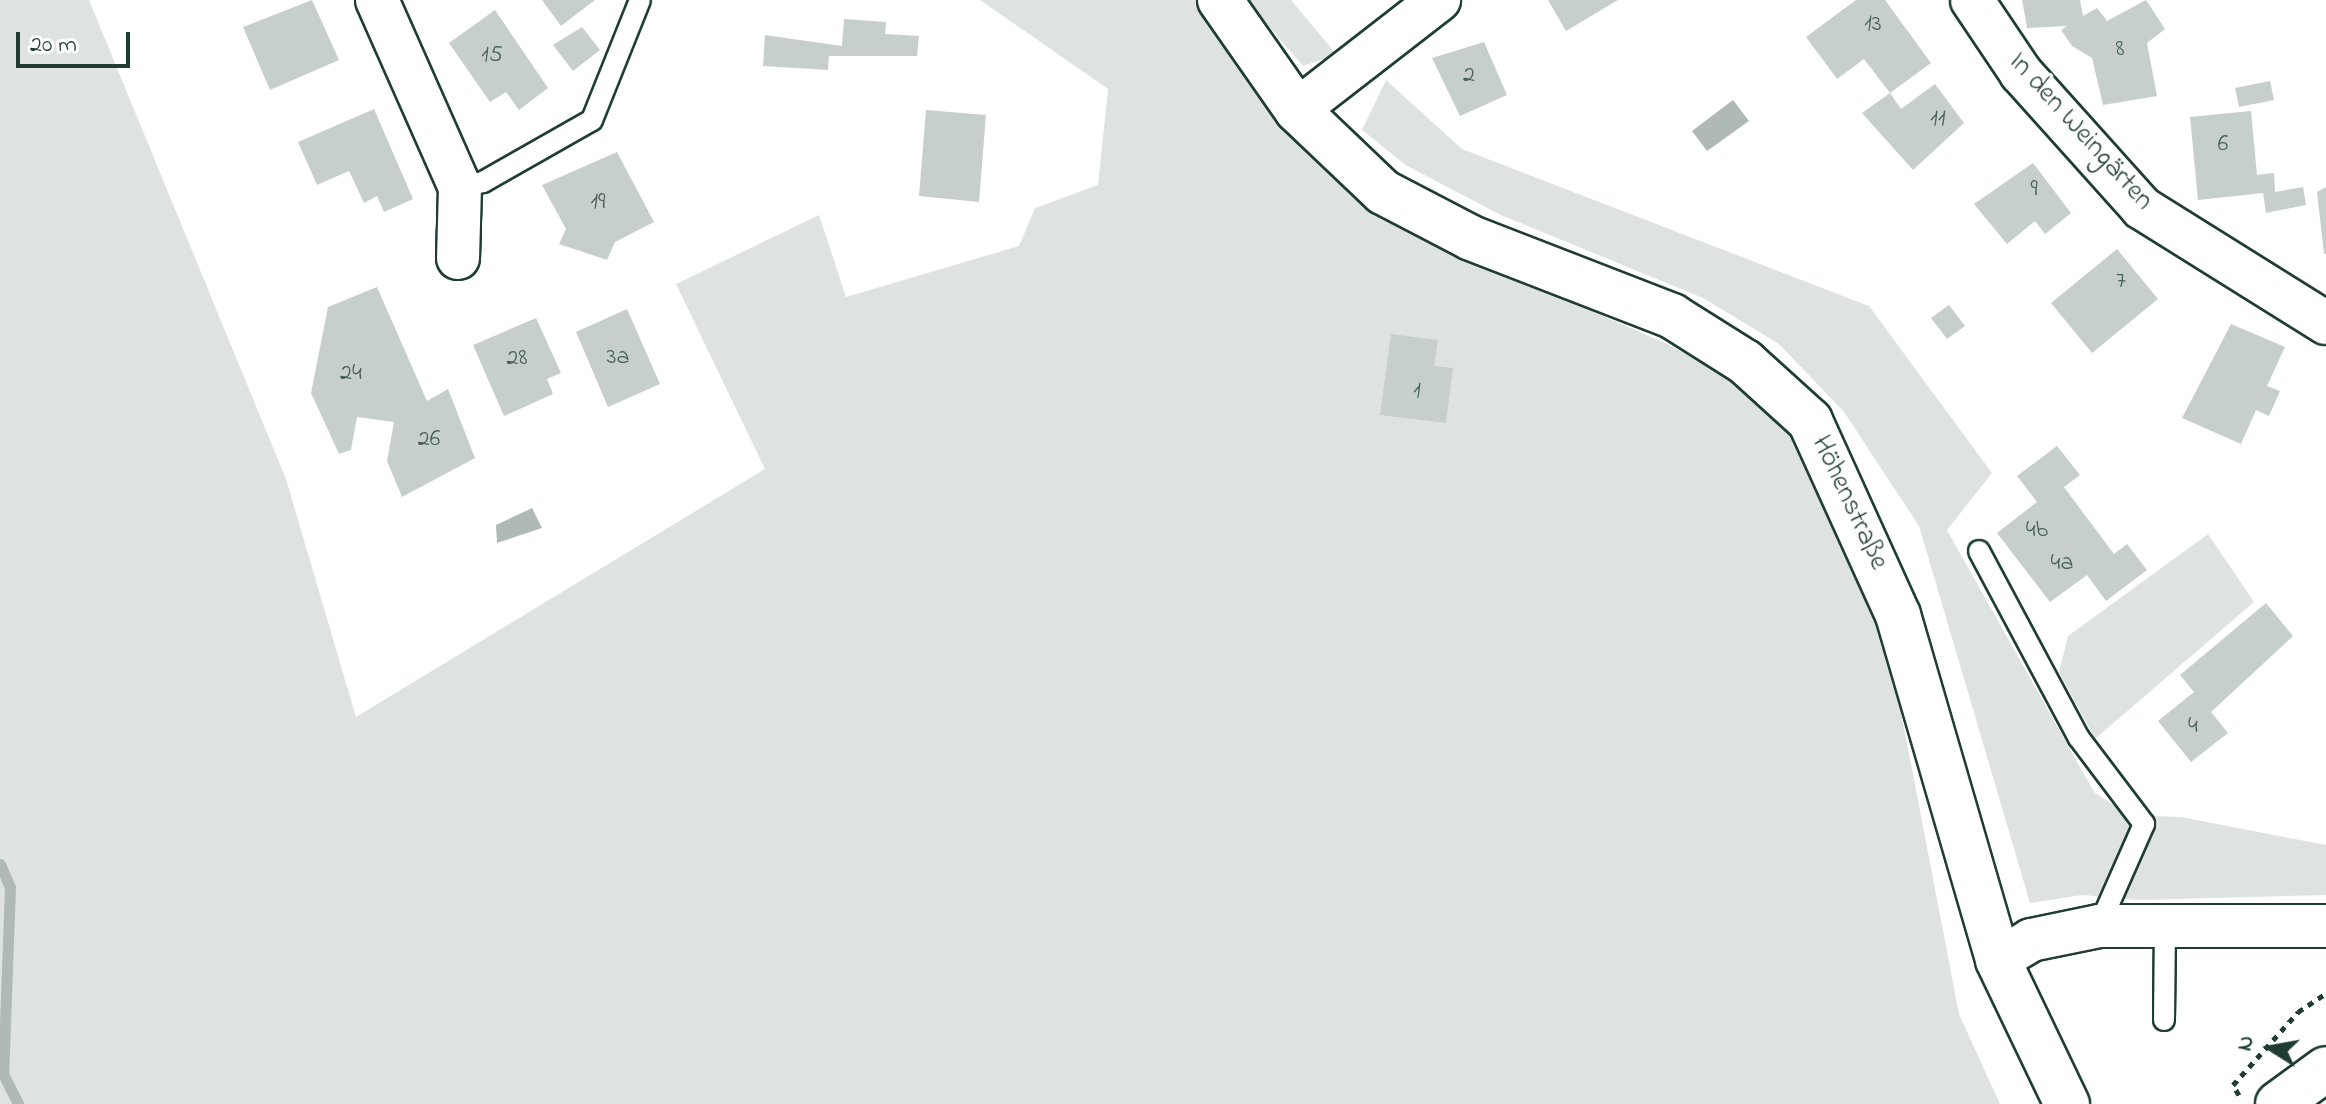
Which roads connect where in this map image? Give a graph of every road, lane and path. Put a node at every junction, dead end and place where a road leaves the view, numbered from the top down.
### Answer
1 (377, 0) edge
2 (640, 0) edge
3 (1220, 0) edge
4 (1439, 0) edge
5 (1972, 0) edge
6 (1297, 110) junction
7 (460, 187) junction
8 (458, 258) dead end
9 (2326, 323) edge
10 (1979, 551) dead end
11 (2165, 921) junction
12 (2099, 926) junction
13 (2326, 926) edge
14 (1998, 960) junction
15 (2326, 993) edge
16 (2164, 1020) dead end
17 (2326, 1069) edge
18 (2067, 1104) edge
19 (2243, 1104) edge
20 (2278, 1104) edge

1 - 7 street
2 - 7 lane
3 - 6 main road, Höhenstraße
4 - 6 street
5 - 9 street, In den Weingärten
6 - 14 main road, Höhenstraße
7 - 8 street
10 - 12 lane
11 - 12 street
11 - 13 street
11 - 16 lane
12 - 14 street
14 - 18 main road, Höhenstraße
15 - 19 path
17 - 20 main road

